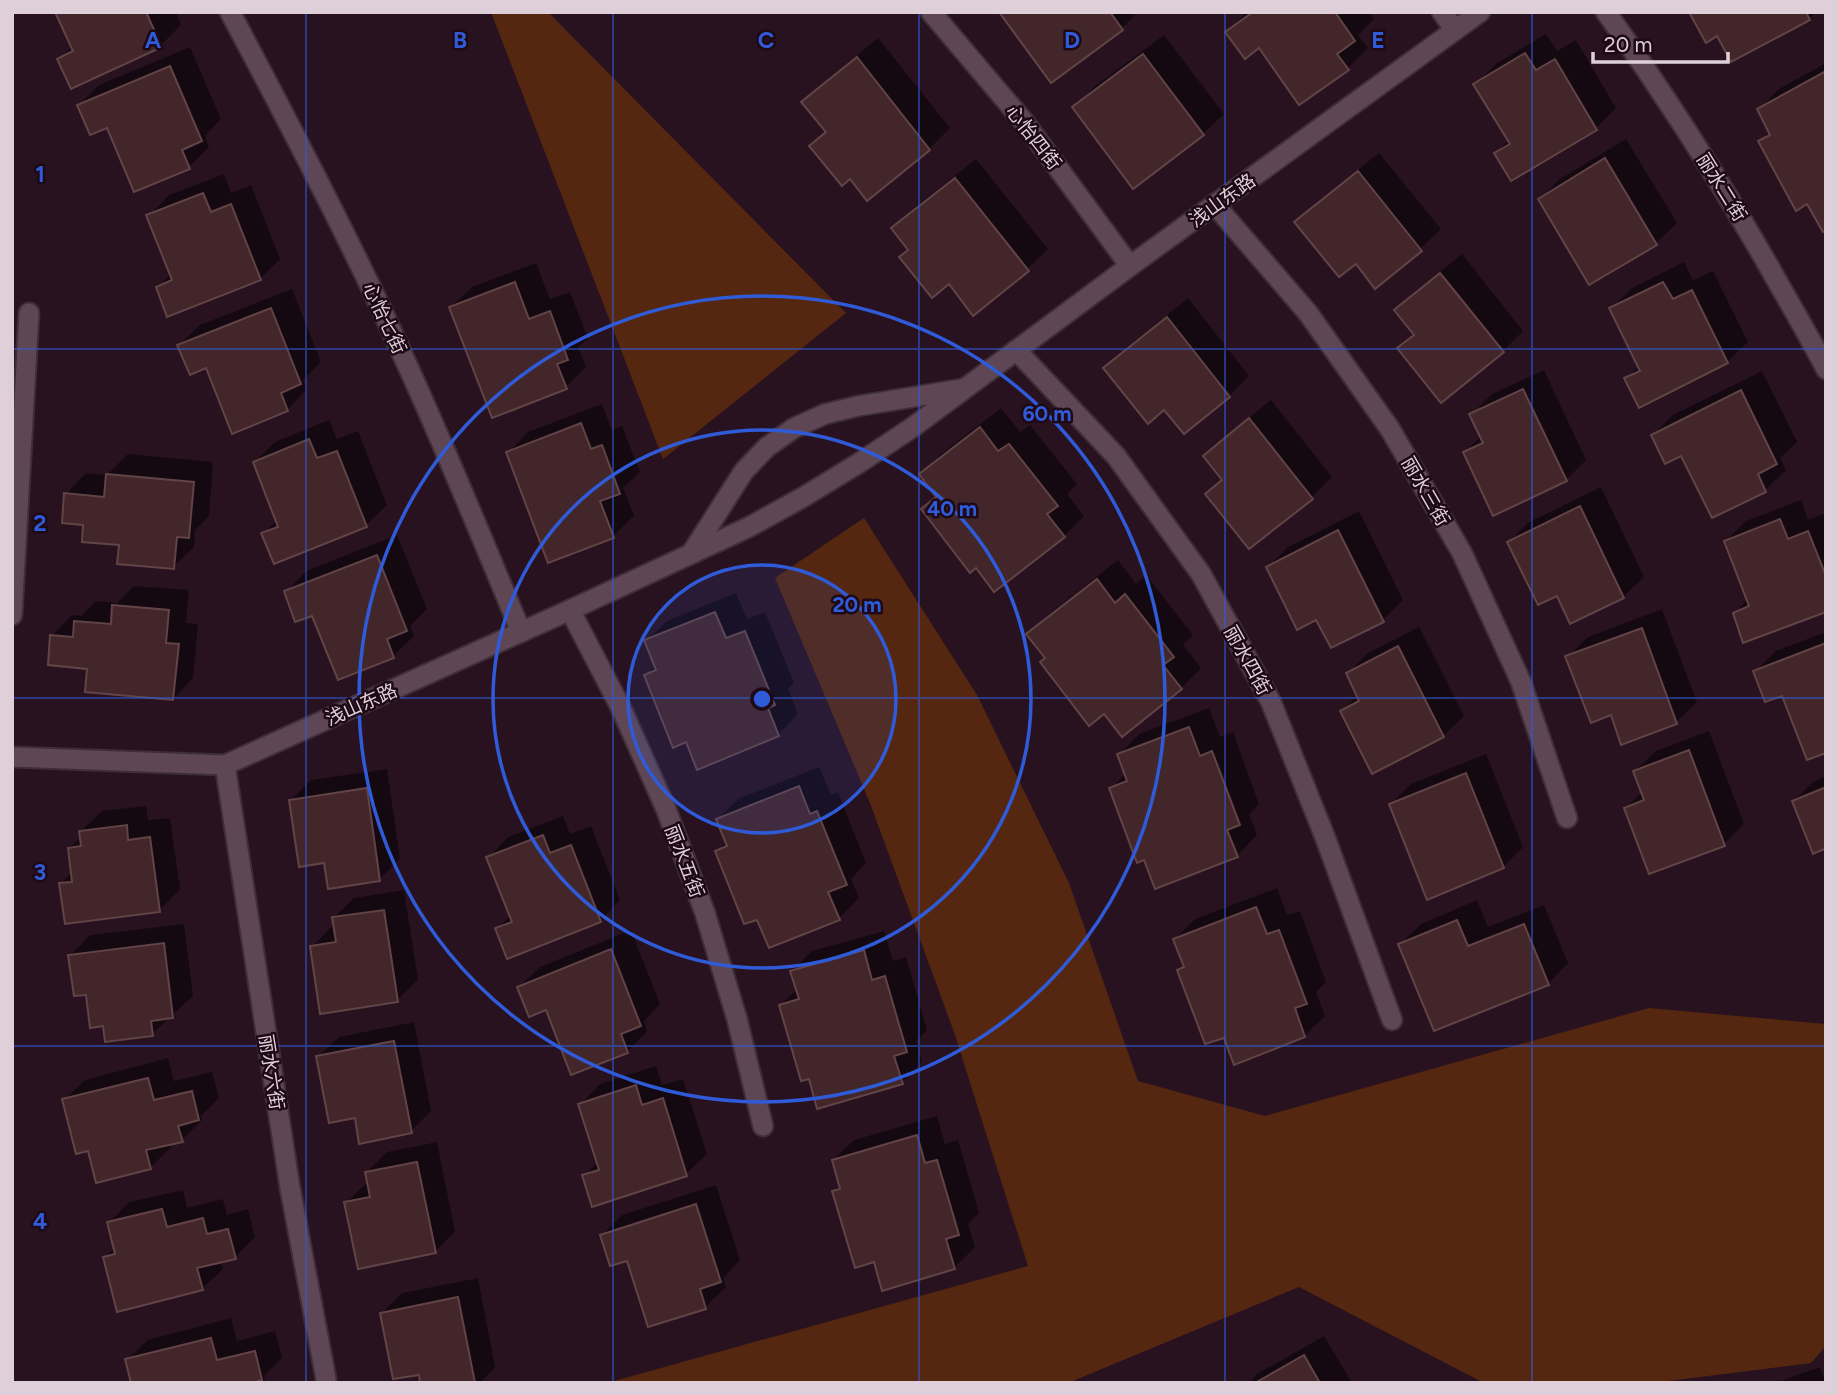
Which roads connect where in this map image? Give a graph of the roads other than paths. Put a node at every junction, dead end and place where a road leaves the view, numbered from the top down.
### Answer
1 (230, 12) edge
2 (931, 12) edge
3 (1442, 12) edge
4 (1480, 12) edge
5 (1605, 12) edge
6 (1455, 30) junction
7 (1215, 205) junction
8 (1130, 266) junction
9 (29, 313) dead end
10 (1016, 350) junction
11 (1826, 369) edge
12 (964, 389) junction
13 (691, 555) junction
14 (570, 610) junction
15 (12, 615) edge
16 (521, 632) junction
17 (12, 757) edge
18 (225, 765) junction
19 (1567, 818) dead end
20 (1392, 1020) dead end
21 (763, 1126) dead end
22 (326, 1379) dead end

1 - 16 lane, 心怡七街
2 - 8 lane, 心怡四街
3 - 6 lane
4 - 6 lane, 浅山东路
5 - 11 lane, 丽水二街
6 - 7 lane, 浅山东路
7 - 8 lane, 浅山东路
7 - 19 lane, 丽水三街
8 - 10 lane, 浅山东路
9 - 15 lane
10 - 12 lane, 浅山东路
10 - 20 lane, 丽水四街
12 - 13 lane, 浅山东路
12 - 13 lane, 浅山东路
13 - 14 lane, 浅山东路
14 - 16 lane, 浅山东路
14 - 21 lane, 丽水五街
16 - 18 lane, 浅山东路
17 - 18 lane, 浅山东路
18 - 22 lane, 丽水六街

